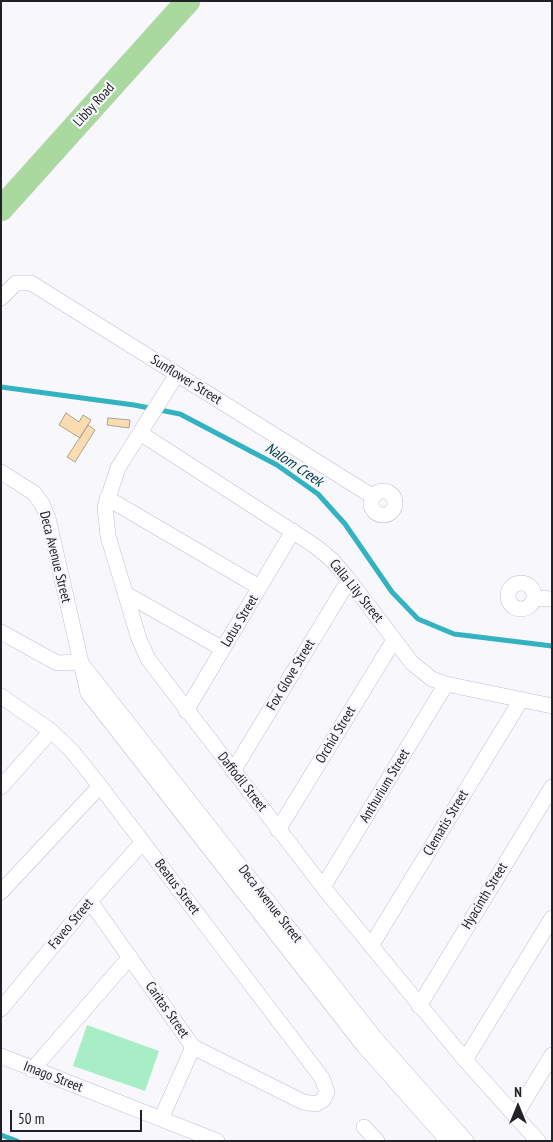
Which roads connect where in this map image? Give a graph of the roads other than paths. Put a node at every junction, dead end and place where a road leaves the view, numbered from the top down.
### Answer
1 (188, 1) edge
2 (1, 209) edge
3 (1, 298) edge
4 (177, 374) junction
5 (140, 433) junction
6 (1, 472) edge
7 (372, 496) dead end
8 (107, 498) junction
9 (293, 531) junction
10 (349, 580) junction
11 (260, 588) junction
12 (126, 594) junction
13 (535, 598) dead end
14 (552, 599) edge
15 (1, 632) edge
16 (394, 640) junction
17 (223, 649) junction
18 (80, 662) junction
19 (446, 684) junction
20 (1, 696) edge
21 (521, 700) junction
22 (552, 706) edge
23 (186, 711) junction
24 (51, 731) junction
25 (232, 771) junction
26 (100, 786) junction
27 (1, 787) edge
28 (552, 787) edge
29 (278, 830) junction
30 (143, 842) junction
31 (323, 887) junction
32 (1, 892) edge
33 (90, 901) junction
34 (552, 918) edge
35 (371, 946) junction
36 (130, 957) junction
37 (419, 1006) junction
38 (1, 1009) edge
39 (193, 1047) junction
40 (378, 1052) junction
41 (1, 1056) edge
42 (552, 1056) edge
43 (465, 1060) junction
44 (32, 1070) junction
45 (325, 1098) joint
46 (515, 1116) junction
47 (161, 1119) junction
48 (364, 1126) dead end
49 (376, 1140) edge
50 (217, 1141) edge
51 (448, 1141) edge
52 (466, 1141) edge
53 (538, 1141) edge

1 - 2 main road, Libby Road
3 - 4 street, Sunflower Street
4 - 5 street, Daffodil Street
4 - 7 street, Sunflower Street
5 - 8 street, Daffodil Street
5 - 9 street, Calla Lily Street
6 - 18 street, Deca Avenue Street
8 - 11 street
8 - 12 street, Daffodil Street
9 - 10 street, Calla Lily Street
9 - 11 street, Lotus Street
10 - 16 street, Calla Lily Street
10 - 25 street, Fox Glove Street
11 - 17 street, Lotus Street
12 - 17 street
12 - 23 street, Daffodil Street
13 - 14 street
15 - 18 street
16 - 19 street, Calla Lily Street
16 - 29 street, Orchid Street
17 - 23 street, Lotus Street
18 - 40 street, Deca Avenue Street
19 - 21 street, Calla Lily Street
19 - 31 street, Anthurium Street
20 - 24 street, Beatus Street
21 - 22 street, Calla Lily Street
21 - 35 street, Clematis Street
23 - 25 street, Daffodil Street
24 - 26 street, Beatus Street
24 - 27 street
25 - 29 street, Daffodil Street
26 - 30 street, Beatus Street
26 - 32 street
28 - 37 street, Hyacinth Street
29 - 31 street, Daffodil Street
30 - 33 street, Faveo Street
30 - 45 street, Beatus Street
31 - 35 street, Daffodil Street
33 - 36 street, Caritas Street
33 - 38 street, Faveo Street
34 - 43 street
35 - 37 street, Daffodil Street
36 - 39 street, Caritas Street
36 - 44 street
37 - 43 street, Daffodil Street
39 - 45 street, Caritas Street
39 - 47 street
40 - 51 street, Deca Avenue Street
40 - 52 street, Deca Avenue Street
41 - 44 street, Imago Street
42 - 46 street
43 - 46 street, Daffodil Street
44 - 47 street, Imago Street
46 - 53 street, Daffodil Street
47 - 50 street, Imago Street
48 - 49 street

